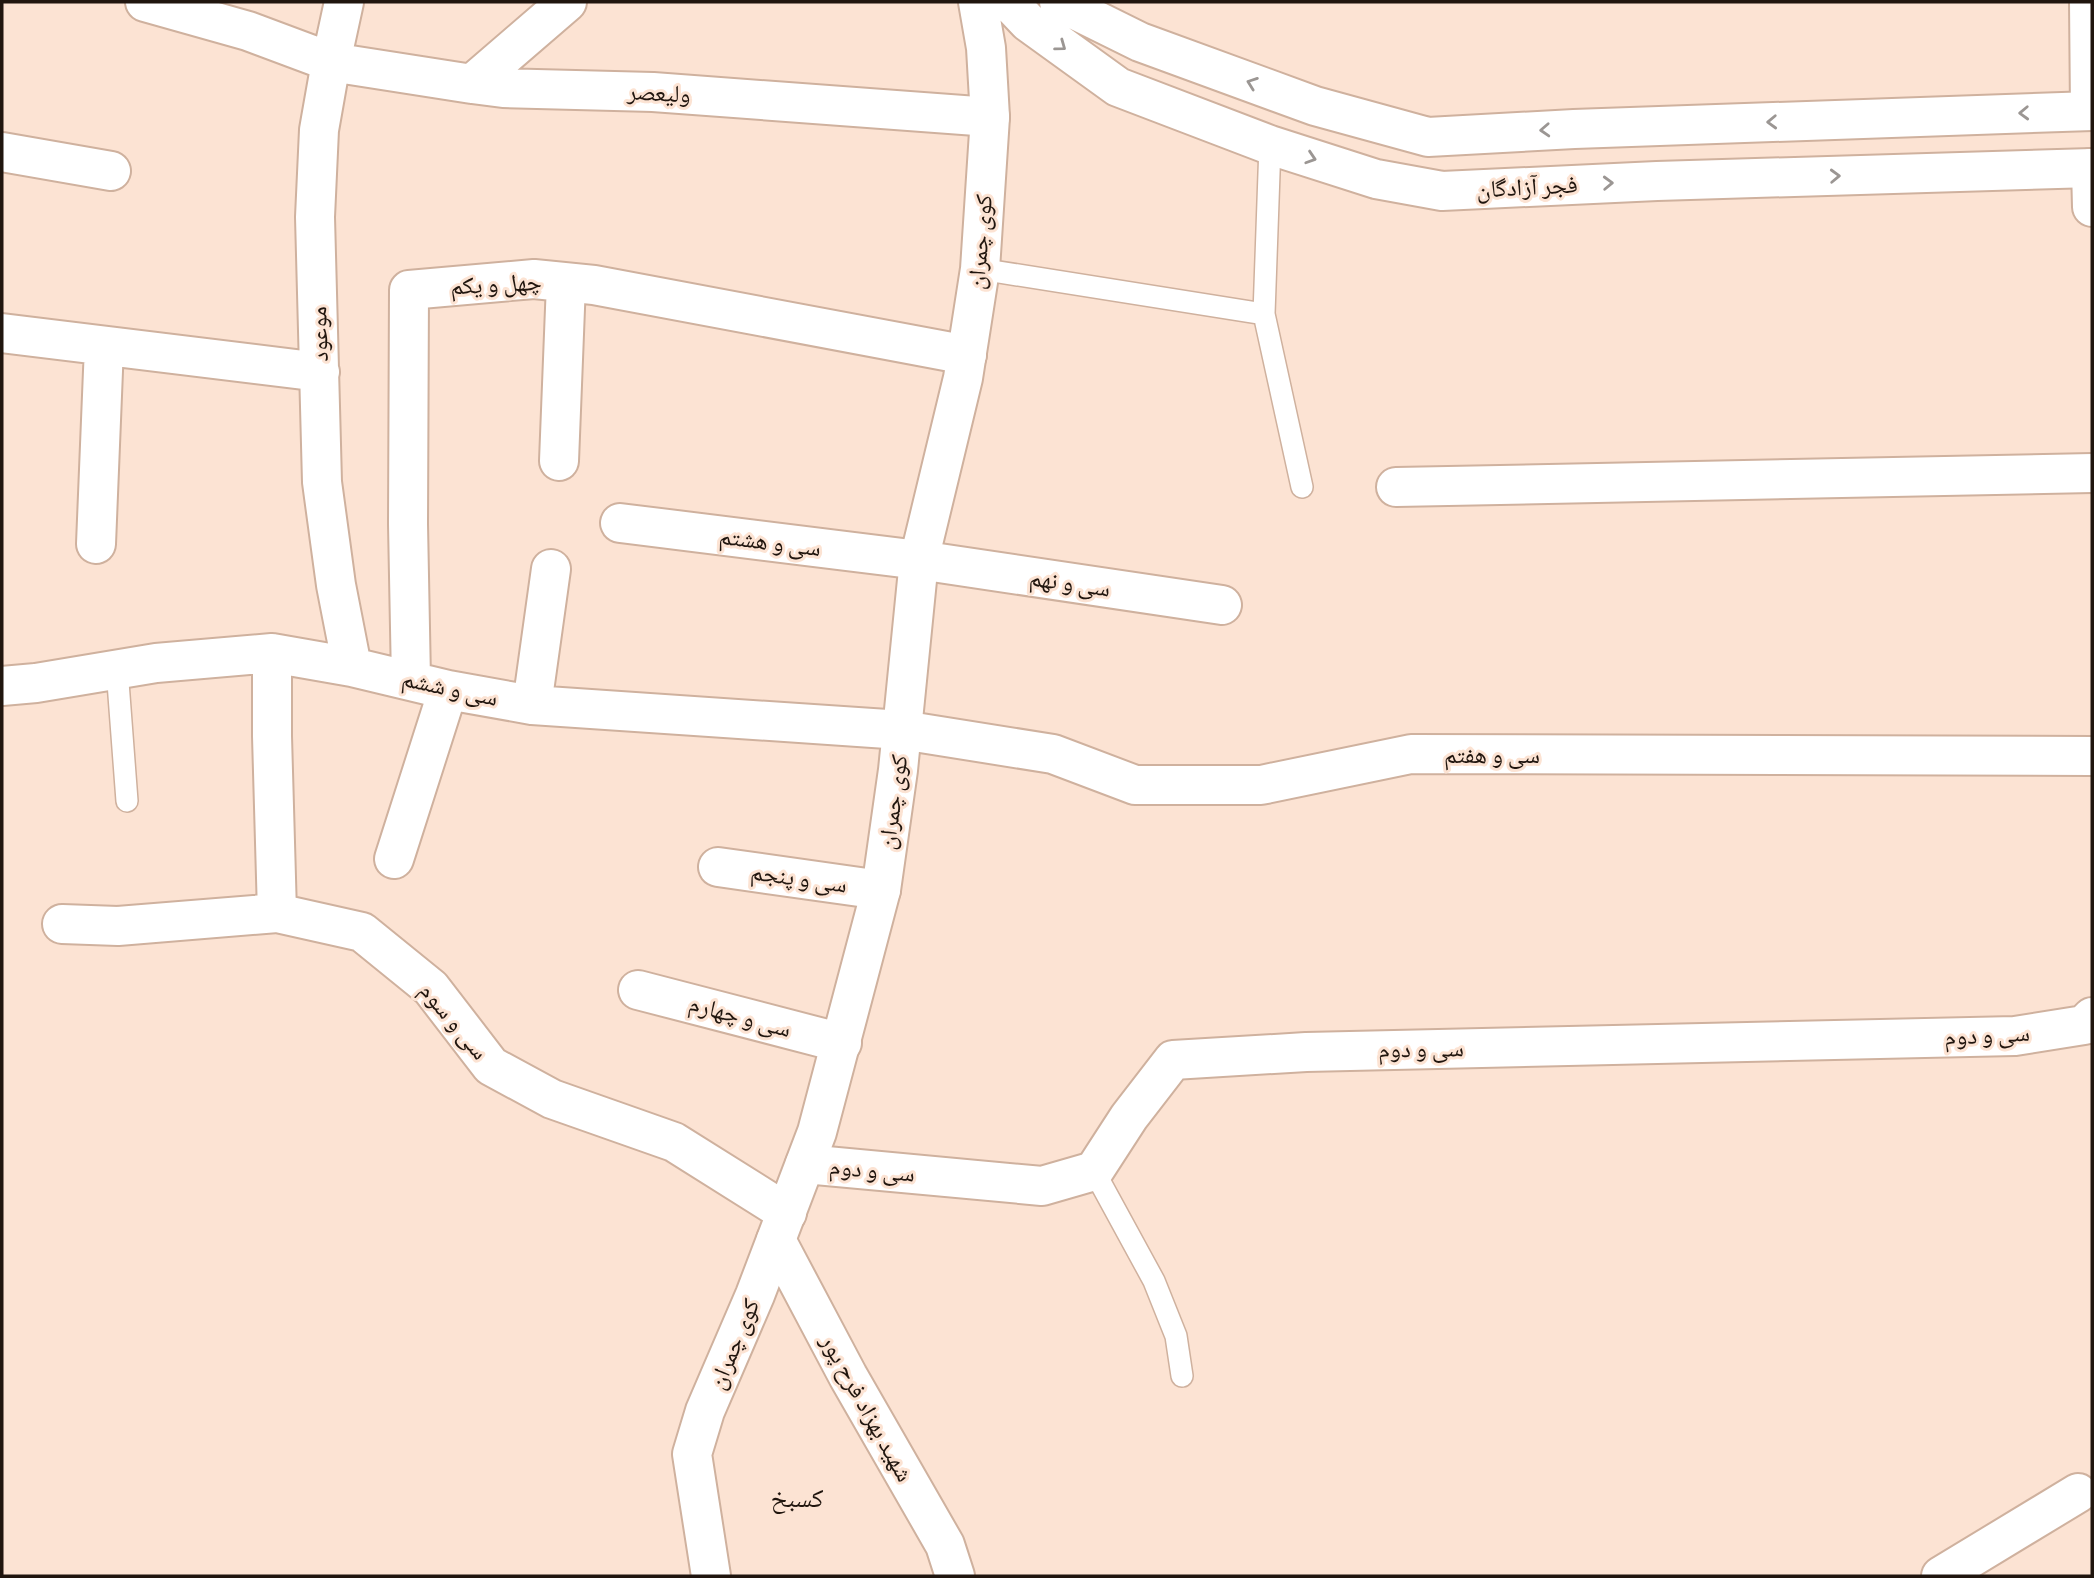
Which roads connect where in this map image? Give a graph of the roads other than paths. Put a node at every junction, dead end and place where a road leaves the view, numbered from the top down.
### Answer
1 (145, 2) edge
2 (344, 2) edge
3 (566, 2) edge
4 (978, 2) edge
5 (1009, 2) edge
6 (1059, 2) edge
7 (2089, 2) edge
8 (1140, 42) junction
9 (331, 62) junction
10 (472, 84) junction
11 (1118, 87) junction
12 (2091, 111) edge
13 (990, 117) junction
14 (1270, 145) junction
15 (2, 152) edge
16 (2092, 168) edge
17 (111, 171) dead end
18 (2092, 207) edge
19 (980, 269) junction
20 (566, 282) junction
21 (1264, 314) junction
22 (2, 333) edge
23 (104, 346) junction
24 (967, 355) junction
25 (320, 372) junction
26 (559, 461) dead end
27 (2092, 473) edge
28 (1301, 487) dead end
29 (1396, 487) dead end
30 (620, 523) dead end
31 (96, 544) dead end
32 (919, 561) junction
33 (551, 569) dead end
34 (1222, 605) dead end
35 (272, 653) junction
36 (352, 667) junction
37 (117, 669) junction
38 (411, 680) junction
39 (2, 686) edge
40 (448, 690) junction
41 (533, 705) junction
42 (902, 730) junction
43 (2092, 757) edge
44 (127, 801) dead end
45 (394, 859) dead end
46 (718, 867) dead end
47 (881, 890) junction
48 (277, 913) junction
49 (61, 924) dead end
50 (638, 990) dead end
51 (2092, 1017) edge
52 (842, 1042) junction
53 (805, 1164) junction
54 (1094, 1171) junction
55 (781, 1226) junction
56 (1182, 1376) dead end
57 (2078, 1493) dead end
58 (711, 1576) edge
59 (955, 1576) edge
60 (1941, 1576) edge

1 - 9 street, ولیعصر
2 - 9 street, موعود
3 - 10 street
4 - 13 street, کوی چمران
5 -> 11 street, فجر آزادگان
6 - 8 street
7 - 12 street
8 - 11 street
12 -> 8 street
9 - 10 street, ولیعصر
9 - 25 street, موعود
10 - 13 street, ولیعصر
11 - 14 street, فجر آزادگان
12 - 16 street
13 - 19 street, کوی چمران
14 -> 16 street, فجر آزادگان
14 - 21 lane
15 - 17 street
16 - 18 street
19 - 21 lane
19 - 24 street, کوی چمران
20 - 24 street, چهل و یکم
20 - 26 street
20 - 38 street, چهل و یکم
21 - 28 lane
22 - 23 street
23 - 25 street
23 - 31 street
24 - 32 street, کوی چمران
25 - 36 street, موعود
27 - 29 street
30 - 32 street, سی و هشتم
32 - 34 street, سی و نهم
32 - 42 street, کوی چمران
33 - 41 street
35 - 36 street, سی و ششم
35 - 37 street, سی و ششم
35 - 48 street
36 - 38 street, سی و ششم
37 - 39 street, سی و ششم
37 - 44 lane
38 - 40 street, سی و ششم
40 - 41 street, سی و ششم
40 - 45 street
41 - 42 street, سی و ششم
42 - 43 street, سی و هفتم
42 - 47 street, کوی چمران
46 - 47 street, سی و پنجم
47 - 52 street, کوی چمران
48 - 49 street, سی و سوم
48 - 55 street, سی و سوم
50 - 52 street, سی و چهارم
51 - 54 street, سی و دوم
52 - 53 street, کوی چمران
53 - 54 street, سی و دوم
53 - 55 street, کوی چمران
54 - 56 lane
55 - 58 street, کوی چمران
55 - 59 street, شهید بهزاد فرح پور
57 - 60 street

